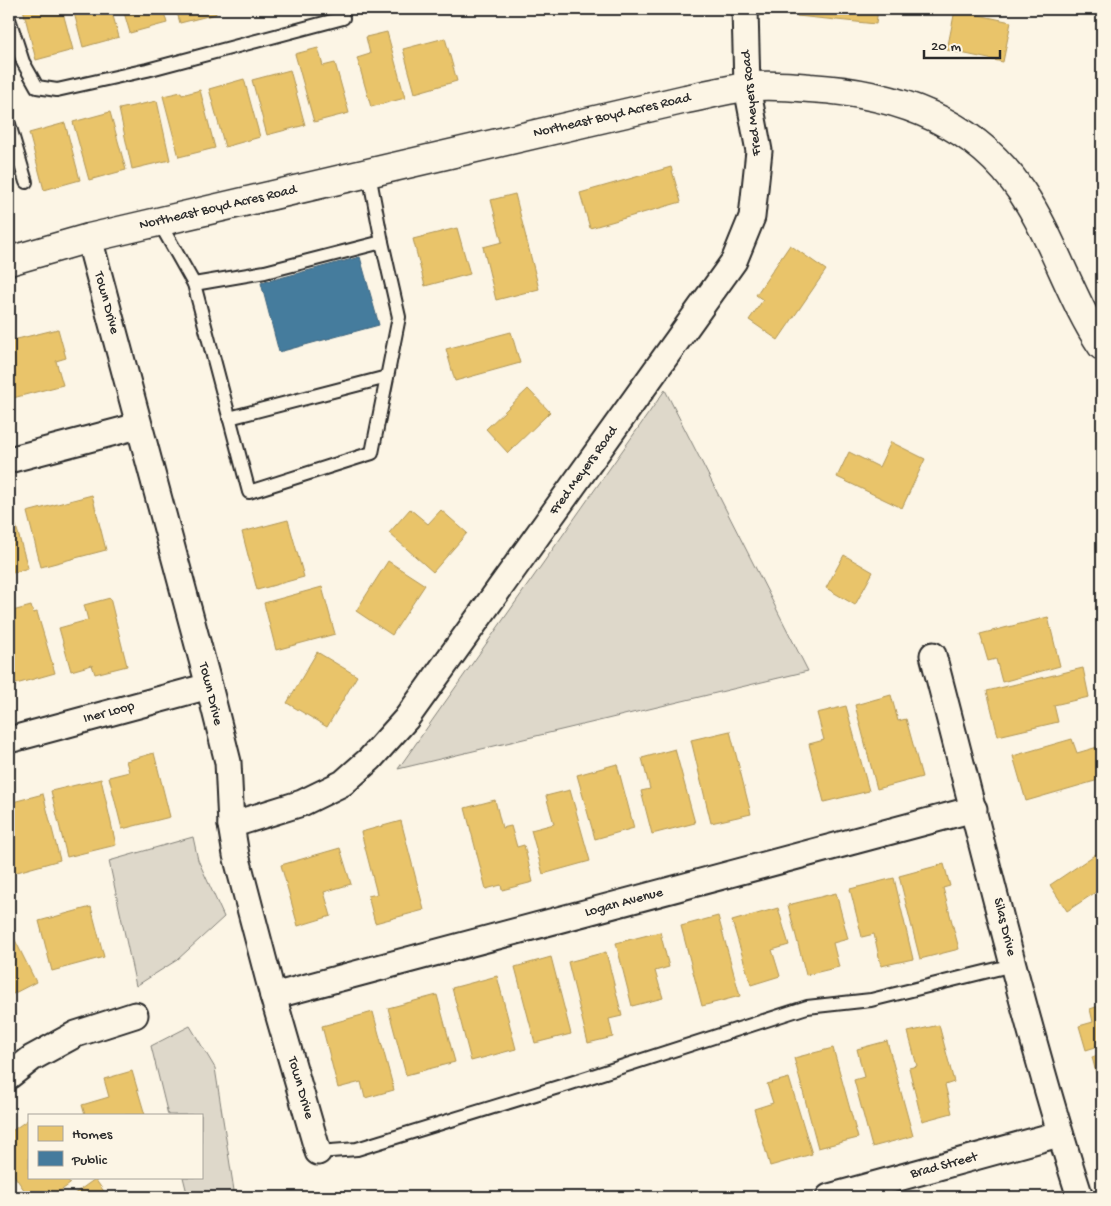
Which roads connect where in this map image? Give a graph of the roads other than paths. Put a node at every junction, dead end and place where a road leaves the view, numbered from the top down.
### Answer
1 (340, 9) edge
2 (745, 9) edge
3 (9, 19) edge
4 (747, 86) junction
5 (9, 124) edge
6 (369, 174) junction
7 (26, 182) dead end
8 (159, 222) junction
9 (89, 238) junction
10 (382, 242) junction
11 (9, 261) edge
12 (194, 284) junction
13 (1102, 346) edge
14 (387, 377) junction
15 (229, 418) junction
16 (138, 426) junction
17 (9, 460) edge
18 (933, 655) dead end
19 (209, 686) junction
20 (9, 740) edge
21 (974, 809) junction
22 (231, 825) junction
23 (1013, 965) junction
24 (273, 996) junction
25 (135, 1015) dead end
26 (9, 1076) edge
27 (1059, 1134) junction
28 (318, 1152) joint
29 (829, 1197) edge
30 (1080, 1197) edge

1 - 3 lane
2 - 4 street, Fred Meyers Road
4 - 6 street, Northeast Boyd Acres Road
4 - 13 street, Northeast Boyd Acres Road
4 - 22 street, Fred Meyers Road
5 - 7 lane
6 - 8 street, Northeast Boyd Acres Road
6 - 10 lane
8 - 9 street, Northeast Boyd Acres Road
8 - 12 lane
9 - 11 street, Northeast Boyd Acres Road
9 - 16 street, Town Drive
10 - 12 lane
10 - 14 lane
12 - 15 lane
14 - 15 lane
14 - 15 lane
16 - 17 street
16 - 19 street, Town Drive
18 - 21 street, Silas Drive
19 - 20 street, Iner Loop
19 - 22 street, Town Drive
21 - 23 street, Silas Drive
21 - 24 street, Logan Avenue
22 - 24 street, Town Drive
23 - 27 street, Silas Drive
23 - 28 lane
24 - 28 street, Town Drive
25 - 26 street
27 - 29 street, Brad Street
27 - 30 street, Silas Drive

